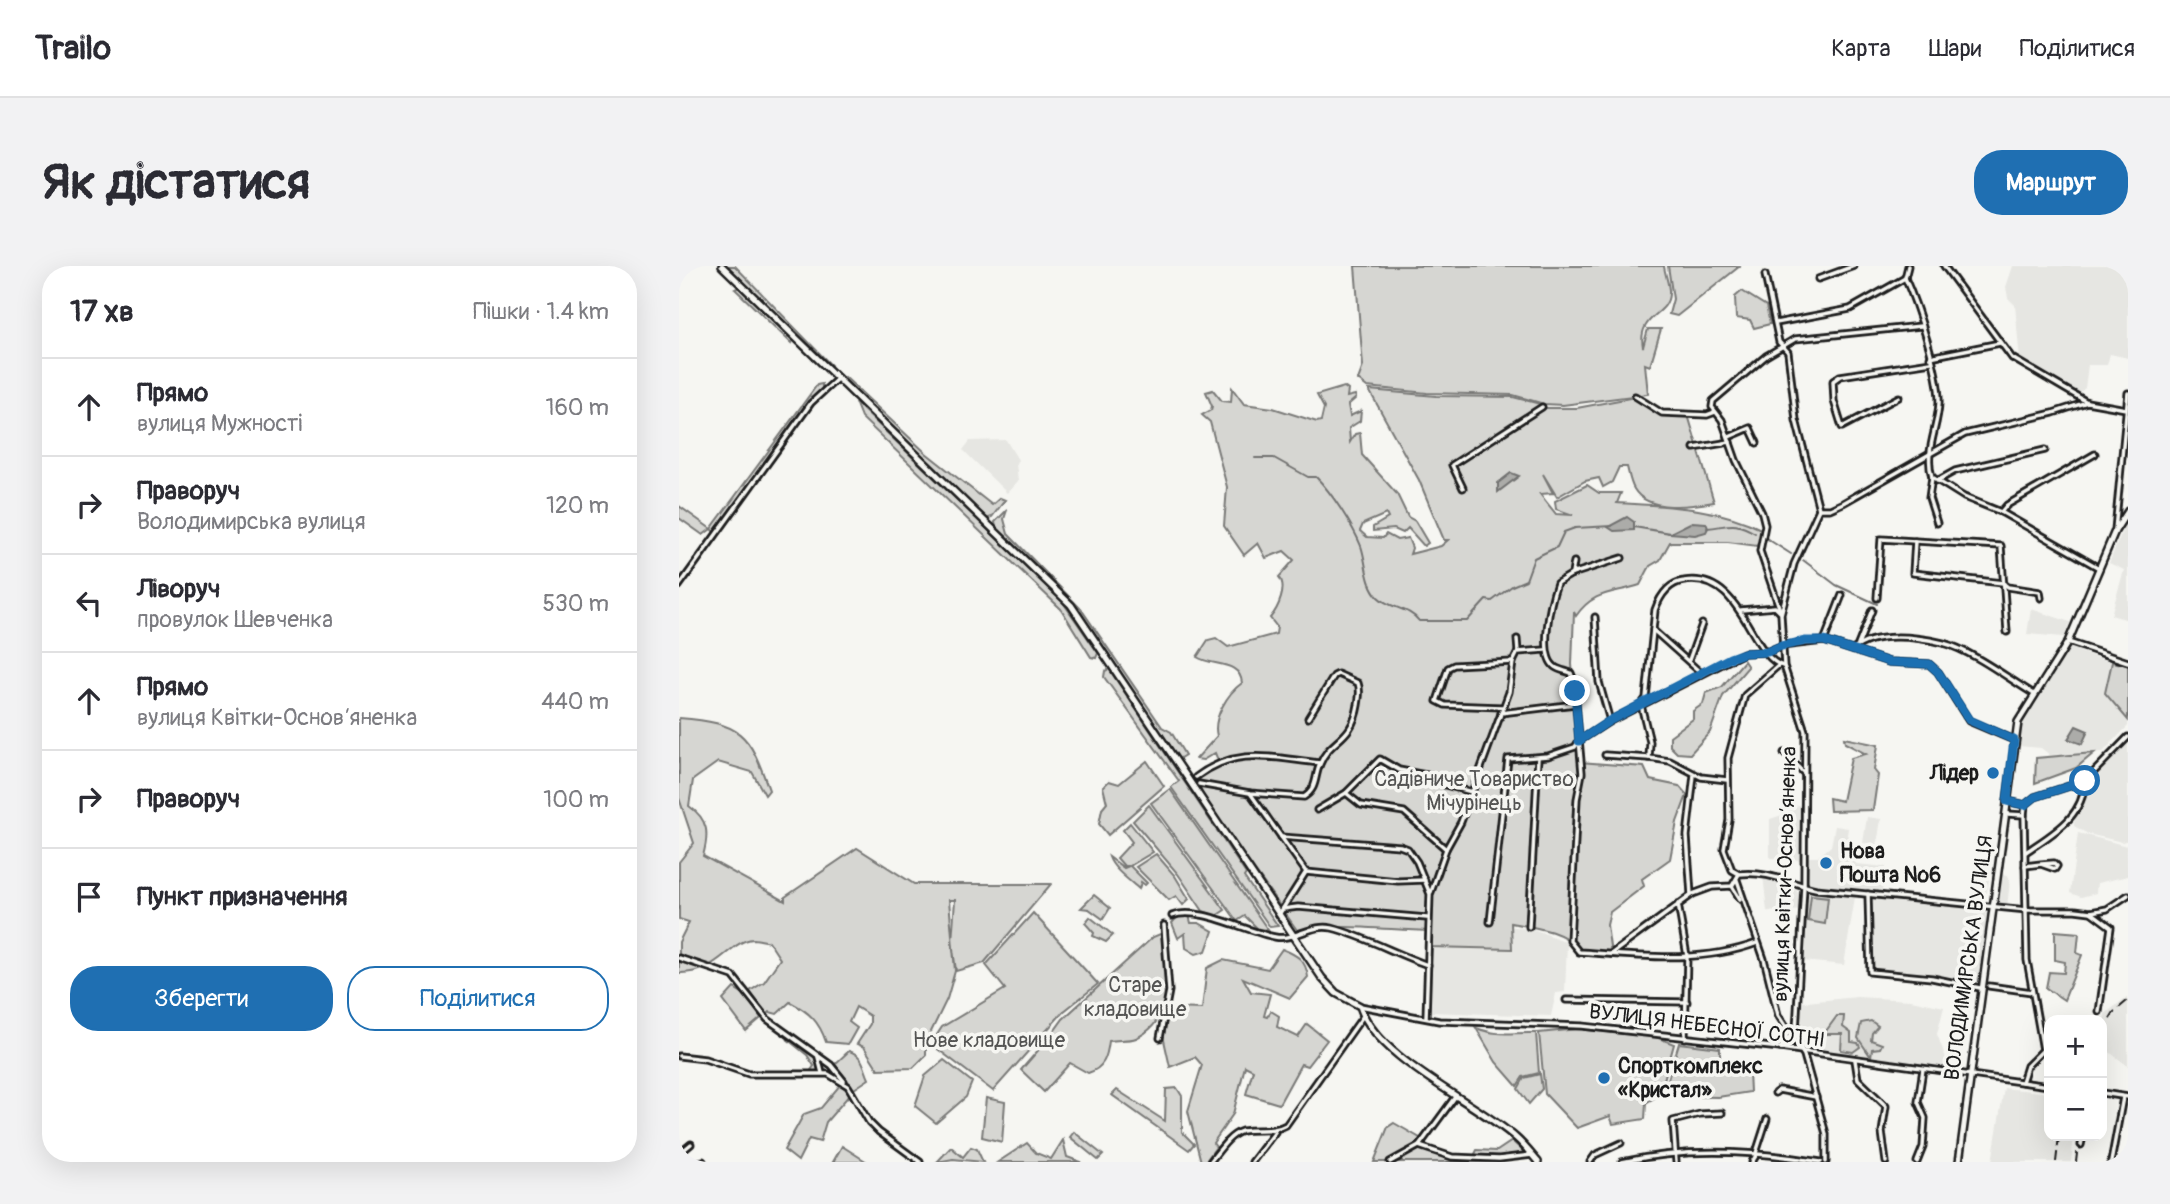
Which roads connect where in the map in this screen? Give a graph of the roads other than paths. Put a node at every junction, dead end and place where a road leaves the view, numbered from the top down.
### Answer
1 (722, 266) edge
2 (1854, 266) edge
3 (1908, 266) edge
4 (1944, 266) edge
5 (1765, 275) dead end
6 (1905, 278) junction
7 (1818, 279) dead end
8 (1776, 323) junction
9 (1921, 326) junction
10 (2000, 343) junction
11 (1783, 347) junction
12 (1931, 360) junction
13 (837, 379) junction
14 (2128, 393) edge
15 (1635, 396) dead end
16 (1899, 397) dead end
17 (2087, 402) junction
18 (1542, 407) dead end
19 (2126, 409) junction
20 (1714, 412) junction
21 (1729, 440) junction
22 (1757, 443) dead end
23 (1694, 448) dead end
24 (2045, 450) dead end
25 (1929, 453) junction
26 (2095, 454) dead end
27 (1932, 477) junction
28 (1937, 481) junction
29 (1463, 488) dead end
30 (1819, 509) junction
31 (2128, 511) edge
32 (2001, 512) junction
33 (1937, 523) dead end
34 (2115, 531) junction
35 (1915, 541) junction
36 (1622, 558) dead end
37 (1574, 562) dead end
38 (2099, 568) junction
39 (1571, 574) junction
40 (2003, 583) junction
41 (679, 586) edge
42 (1842, 595) dead end
43 (1877, 598) dead end
44 (2041, 598) dead end
45 (1741, 610) junction
46 (1872, 610) dead end
47 (1781, 614) junction
48 (1595, 617) dead end
49 (1702, 624) dead end
50 (1653, 630) junction
51 (2007, 632) dead end
52 (1517, 639) dead end
53 (1824, 641) junction
54 (2068, 642) junction
55 (1781, 646) junction
56 (1855, 648) junction
57 (1545, 650) junction
58 (1518, 652) junction
59 (1767, 652) junction
60 (1689, 660) junction
61 (1513, 662) junction
62 (2128, 662) edge
63 (1781, 666) junction
64 (1700, 672) junction
65 (2034, 694) junction
66 (1575, 704) junction
67 (1641, 705) junction
68 (1502, 707) junction
69 (1501, 713) junction
70 (1308, 718) dead end
71 (1609, 721) junction
72 (2128, 737) edge
73 (2014, 740) junction
74 (1579, 741) junction
75 (1784, 753) dead end
76 (1605, 755) dead end
77 (1538, 757) junction
78 (1649, 758) junction
79 (1319, 763) junction
80 (1804, 773) junction
81 (1694, 775) junction
82 (1196, 777) dead end
83 (1727, 780) junction
84 (2085, 781) junction
85 (1199, 784) dead end
86 (1472, 792) junction
87 (1250, 793) junction
88 (1346, 793) junction
89 (2007, 801) junction
90 (2025, 805) junction
91 (1318, 810) dead end
92 (2005, 814) junction
93 (2024, 815) junction
94 (1281, 837) junction
95 (1446, 849) junction
96 (2026, 852) junction
97 (2041, 864) dead end
98 (2025, 866) junction
99 (1306, 872) junction
100 (1739, 874) junction
101 (1425, 880) junction
102 (1737, 880) junction
103 (1732, 886) junction
104 (1804, 886) junction
105 (1430, 894) junction
106 (1868, 894) junction
107 (1691, 895) junction
108 (2128, 895) edge
109 (1678, 904) junction
110 (1744, 904) junction
111 (1992, 906) junction
112 (1282, 909) junction
113 (2027, 910) junction
114 (2091, 912) junction
115 (1171, 916) dead end
116 (1278, 916) junction
117 (1427, 918) junction
118 (1490, 922) dead end
119 (1164, 925) dead end
120 (1529, 927) dead end
121 (1292, 936) junction
122 (1757, 943) junction
123 (1611, 954) junction
124 (1687, 956) junction
125 (679, 958) edge
126 (1428, 965) junction
127 (1989, 986) dead end
128 (1980, 988) junction
129 (2033, 992) junction
130 (1566, 1000) dead end
131 (1687, 1002) junction
132 (1360, 1006) junction
133 (2099, 1012) dead end
134 (1363, 1016) junction
135 (1426, 1018) junction
136 (1795, 1031) junction
137 (1160, 1038) dead end
138 (1685, 1038) junction
139 (1791, 1038) junction
140 (1780, 1048) junction
141 (2043, 1050) joint
142 (1803, 1052) junction
143 (817, 1055) junction
144 (679, 1056) edge
145 (1855, 1060) junction
146 (831, 1065) junction
147 (1923, 1069) junction
148 (823, 1071) junction
149 (1969, 1076) junction
150 (2022, 1082) junction
151 (845, 1083) junction
152 (2044, 1085) edge
153 (1775, 1093) dead end
154 (2107, 1094) edge
155 (1455, 1097) junction
156 (1815, 1097) junction
157 (2125, 1097) edge
158 (1722, 1113) dead end
159 (1767, 1119) dead end
160 (1277, 1130) junction
161 (2082, 1141) edge
162 (1621, 1143) dead end
163 (691, 1144) dead end
164 (2081, 1145) dead end
165 (1419, 1146) junction
166 (679, 1154) edge
167 (1676, 1154) junction
168 (1756, 1154) junction
169 (1532, 1155) junction
170 (679, 1160) edge
171 (686, 1162) edge
172 (920, 1162) edge
173 (1210, 1162) edge
174 (1252, 1162) edge
175 (1390, 1162) edge
176 (1538, 1162) edge
177 (1590, 1162) edge
178 (1622, 1162) edge
179 (1676, 1162) edge
180 (1752, 1162) edge
181 (1823, 1162) edge
182 (1886, 1162) edge
183 (1917, 1162) edge
184 (1959, 1162) edge
185 (2111, 1162) edge

1 - 13 main road
2 - 7 street
3 - 6 street
4 - 10 street
5 - 8 street
6 - 8 street
6 - 9 street
8 - 11 street
9 - 11 street
9 - 12 street
10 - 12 street
10 - 17 street
11 - 20 street
11 - 30 street
12 - 16 street
12 - 25 street
13 - 41 street
13 - 116 main road
14 - 19 street, ВОЛОДИМИРСЬКА ВУЛИЦЯ
15 - 20 street
17 - 19 street
17 - 25 street
18 - 29 street
19 - 34 street, ВОЛОДИМИРСЬКА ВУЛИЦЯ
20 - 21 street
21 - 22 street
21 - 23 street
21 - 47 street, вулиця Квітки-Основʼяненка
24 - 28 street
25 - 27 street
25 - 30 street
26 - 32 street
27 - 28 street
27 - 33 street
28 - 32 street
30 - 47 street, вулиця Квітки-Основʼяненка
31 - 34 main road, ВОЛОДИМИРСЬКА ВУЛИЦЯ
32 - 38 street
34 - 38 main road, ВОЛОДИМИРСЬКА ВУЛИЦЯ
35 - 40 street
35 - 40 street
35 - 43 street
36 - 39 street
37 - 39 street
38 - 54 main road, ВОЛОДИМИРСЬКА ВУЛИЦЯ
39 - 57 street
40 - 44 street
40 - 51 street
42 - 53 street
45 - 47 street
45 - 50 street
45 - 59 street
46 - 56 street
47 - 55 street, вулиця Квітки-Основʼяненка
48 - 71 street
49 - 60 street
50 - 60 street
50 - 67 street
52 - 58 street
53 - 55 street
53 - 56 street
54 - 62 street
54 - 65 main road, ВОЛОДИМИРСЬКА ВУЛИЦЯ
55 - 59 street
55 - 63 street, вулиця Квітки-Основʼяненка
56 - 65 street
56 - 73 street
57 - 58 street
57 - 66 street
58 - 61 street
59 - 63 street
59 - 64 street
60 - 64 street
61 - 68 street
61 - 68 street
63 - 80 street, вулиця Квітки-Основʼяненка
63 - 83 street
64 - 67 street
65 - 73 main road, ВОЛОДИМИРСЬКА ВУЛИЦЯ
66 - 69 street
66 - 74 street
67 - 71 street
67 - 78 street
68 - 69 street
69 - 86 street
70 - 79 street
71 - 74 street
72 - 84 street
73 - 89 main road, ВОЛОДИМИРСЬКА ВУЛИЦЯ
74 - 77 street
74 - 123 street
75 - 80 street
76 - 78 street
77 - 118 street
77 - 120 street
78 - 81 street
79 - 82 street
79 - 87 street
80 - 104 street, вулиця Квітки-Основʼяненка
81 - 83 street
81 - 107 street
83 - 100 street
84 - 90 street
84 - 96 street
85 - 87 street
86 - 88 street
86 - 95 street
87 - 94 street
88 - 91 street
88 - 95 street
89 - 90 street
89 - 92 main road, ВОЛОДИМИРСЬКА ВУЛИЦЯ
90 - 93 street
92 - 93 street
92 - 111 main road, ВОЛОДИМИРСЬКА ВУЛИЦЯ
93 - 96 street
94 - 99 street
94 - 101 street
95 - 105 street
96 - 98 street
97 - 98 street
98 - 113 street
99 - 101 street
99 - 112 street
100 - 102 street
100 - 104 street
101 - 105 street
102 - 103 street
102 - 110 street
103 - 107 street
103 - 110 street
104 - 106 street
104 - 136 street, вулиця Квітки-Основʼяненка
105 - 117 street
106 - 111 street
106 - 128 street
107 - 109 street
108 - 114 street
109 - 123 street
109 - 124 street
110 - 122 street
111 - 113 street
111 - 128 main road, ВОЛОДИМИРСЬКА ВУЛИЦЯ
112 - 116 street
112 - 117 street
113 - 114 street
113 - 129 street
114 - 133 street
115 - 121 street
116 - 121 main road
117 - 126 street
119 - 137 street
121 - 126 street
121 - 132 main road
122 - 124 street
122 - 139 street
123 - 124 street
124 - 131 street
125 - 143 street
126 - 135 street
127 - 129 street
128 - 149 main road, ВОЛОДИМИРСЬКА ВУЛИЦЯ
129 - 141 street
130 - 131 street
131 - 138 street
132 - 134 main road
132 - 135 street, ВУЛИЦЯ НЕБЕСНОЇ СОТНІ
134 - 155 main road
134 - 160 street
135 - 138 street, ВУЛИЦЯ НЕБЕСНОЇ СОТНІ
136 - 139 street, вулиця Квітки-Основʼяненка
136 - 142 street
138 - 140 street, ВУЛИЦЯ НЕБЕСНОЇ СОТНІ
139 - 140 street, вулиця Квітки-Основʼяненка
139 - 142 street
140 - 142 street, ВУЛИЦЯ НЕБЕСНОЇ СОТНІ
141 - 150 street
142 - 145 street, ВУЛИЦЯ НЕБЕСНОЇ СОТНІ
142 - 156 street
143 - 146 street
143 - 148 street
144 - 148 street
145 - 147 street, ВУЛИЦЯ НЕБЕСНОЇ СОТНІ
145 - 182 street
146 - 148 street
146 - 151 street
147 - 149 street, ВУЛИЦЯ НЕБЕСНОЇ СОТНІ
147 - 183 street
148 - 151 street
149 - 150 street, ВУЛИЦЯ НЕБЕСНОЇ СОТНІ
149 - 184 main road, ВОЛОДИМИРСЬКА ВУЛИЦЯ
150 - 152 street, ВУЛИЦЯ НЕБЕСНОЇ СОТНІ
151 - 172 street
153 - 156 street
154 - 157 street
155 - 165 street
155 - 169 main road
156 - 181 street
157 - 185 street
158 - 167 street
159 - 168 street
160 - 173 street
160 - 174 street
161 - 164 street
162 - 177 street
163 - 166 street
165 - 169 street
165 - 175 street
167 - 168 street
167 - 178 street
167 - 179 street
168 - 180 street
168 - 181 street
169 - 176 main road
170 - 171 street

